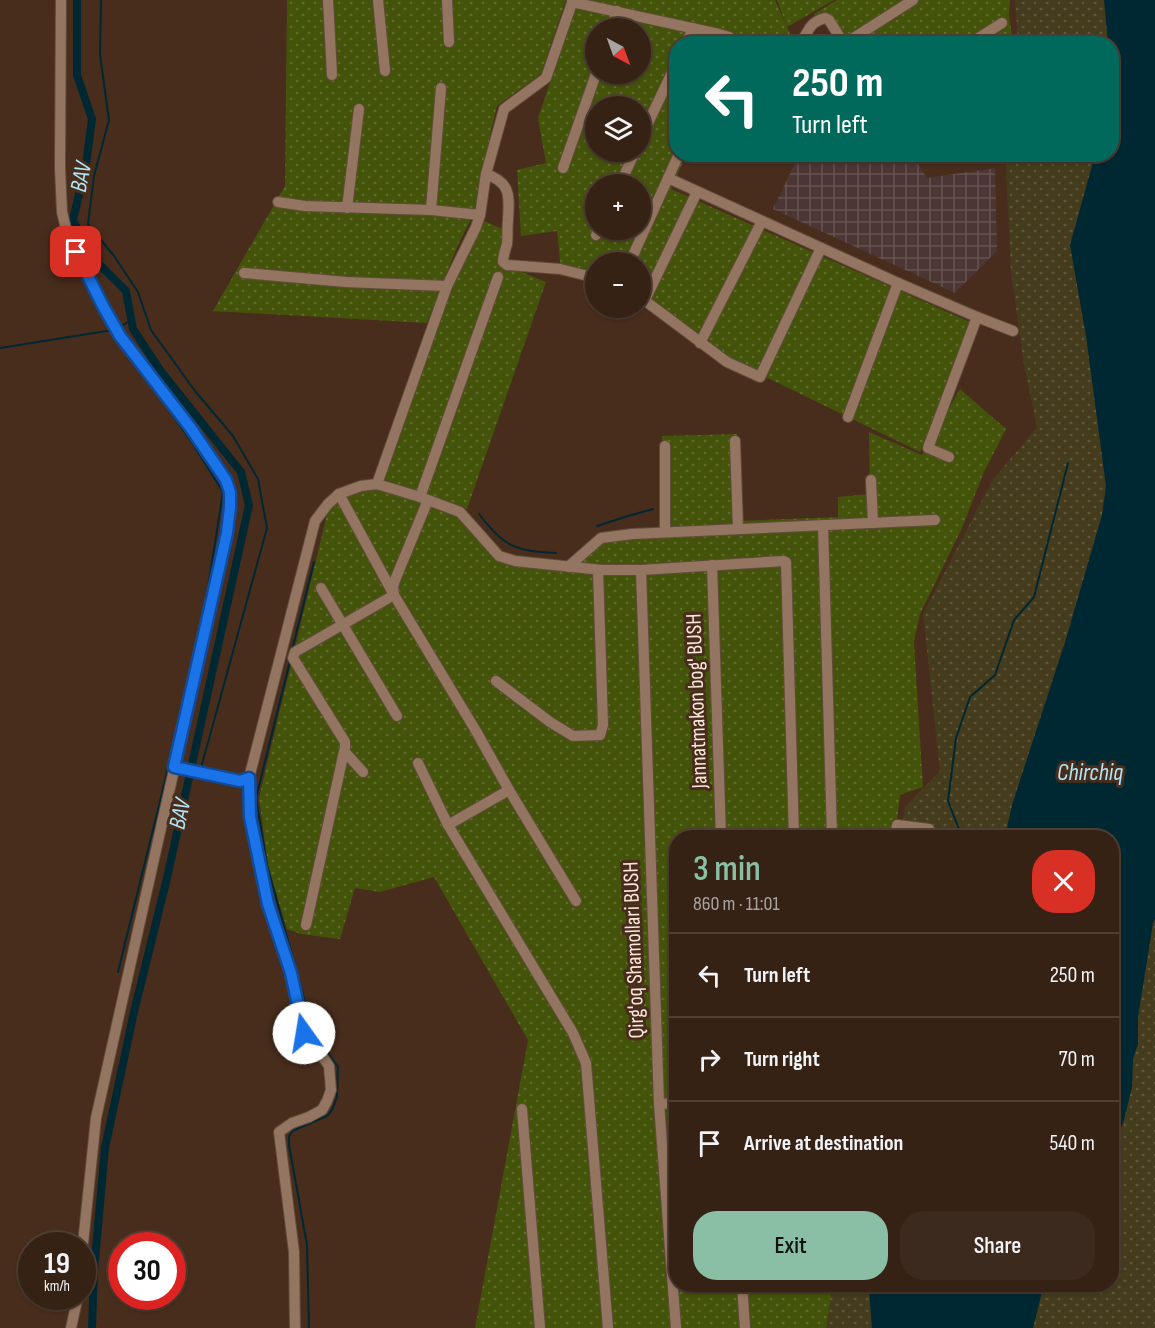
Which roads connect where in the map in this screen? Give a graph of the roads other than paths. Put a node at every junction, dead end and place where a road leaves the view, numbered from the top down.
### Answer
1 (61, 0) edge
2 (328, 0) edge
3 (378, 0) edge
4 (447, 0) edge
5 (913, 0) edge
6 (572, 1) edge
7 (617, 11) junction
8 (615, 18) edge
9 (1002, 23) dead end
10 (693, 28) junction
11 (690, 36) edge
12 (726, 36) edge
13 (804, 36) edge
14 (839, 36) edge
15 (857, 36) edge
16 (982, 36) edge
17 (449, 42) dead end
18 (385, 71) dead end
19 (332, 75) dead end
20 (669, 79) edge
21 (592, 84) edge
22 (441, 88) dead end
23 (359, 108) dead end
24 (651, 117) edge
25 (675, 162) edge
26 (563, 168) dead end
27 (486, 174) junction
28 (668, 178) junction
29 (697, 192) junction
30 (278, 202) dead end
31 (347, 207) junction
32 (431, 210) junction
33 (480, 215) junction
34 (762, 221) junction
35 (822, 249) junction
36 (635, 252) edge
37 (243, 273) dead end
38 (585, 276) edge
39 (498, 277) dead end
40 (651, 283) edge
41 (898, 284) junction
42 (447, 286) junction
43 (651, 305) edge
44 (977, 317) junction
45 (1013, 331) dead end
46 (700, 343) junction
47 (848, 417) dead end
48 (735, 441) dead end
49 (665, 446) dead end
50 (949, 457) dead end
51 (871, 480) dead end
52 (377, 484) junction
53 (339, 494) junction
54 (424, 498) junction
55 (935, 520) dead end
56 (873, 523) junction
57 (823, 525) junction
58 (738, 529) junction
59 (665, 532) junction
60 (712, 564) junction
61 (568, 567) junction
62 (598, 570) junction
63 (641, 570) junction
64 (321, 588) dead end
65 (394, 595) junction
66 (341, 624) junction
67 (281, 654) junction
68 (293, 658) junction
69 (496, 681) dead end
70 (397, 716) dead end
71 (345, 752) junction
72 (418, 763) dead end
73 (178, 768) junction
74 (363, 772) dead end
75 (249, 778) junction
76 (509, 790) junction
77 (448, 825) junction
78 (929, 829) dead end
79 (720, 830) edge
80 (794, 830) edge
81 (832, 830) edge
82 (896, 830) edge
83 (576, 901) dead end
84 (306, 926) dead end
85 (669, 1103) edge
86 (659, 1104) junction
87 (522, 1109) dead end
88 (669, 1182) edge
89 (84, 1232) edge
90 (675, 1292) edge
91 (743, 1292) edge
92 (75, 1310) edge
93 (71, 1328) edge
94 (295, 1328) edge
95 (540, 1328) edge
96 (608, 1328) edge
97 (676, 1328) edge
98 (745, 1328) edge

1 - 73 street
2 - 19 street
3 - 18 street
4 - 17 street
5 - 15 street
6 - 7 street
6 - 27 street
7 - 8 street
7 - 10 street
9 - 16 street
10 - 11 street
10 - 12 street
13 - 14 street
20 - 24 street
21 - 26 street
22 - 32 street
23 - 31 street
25 - 28 street
27 - 33 street
27 - 38 street
28 - 29 street
28 - 36 street
29 - 34 street
29 - 40 street
30 - 31 street
31 - 32 street
32 - 33 street
33 - 42 street
34 - 35 street
34 - 46 street
35 - 41 street
35 - 46 street
37 - 42 street
39 - 54 street
41 - 44 street
41 - 47 street
42 - 52 street
43 - 46 street
44 - 45 street
44 - 50 street
48 - 58 street
49 - 59 street
51 - 56 street
52 - 53 street
52 - 54 street
53 - 65 street
53 - 67 street
54 - 61 street
54 - 65 street
55 - 56 street
56 - 57 street
57 - 58 street
57 - 81 street
58 - 59 street
59 - 61 street
60 - 63 street
60 - 79 street, Jannatmakon bog' BUSH
60 - 80 street
61 - 62 street
62 - 63 street
62 - 69 street
63 - 86 street, Qirg'oq Shamollari BUSH
64 - 66 street
65 - 66 street
65 - 76 street
66 - 68 street
66 - 70 street
67 - 68 street
67 - 75 street
68 - 71 street
71 - 74 street
71 - 84 street
72 - 77 street
73 - 75 street
73 - 89 street
75 - 94 street
76 - 77 street
76 - 83 street
77 - 96 street
78 - 82 street
85 - 86 street
86 - 88 street, Qirg'oq Shamollari BUSH
87 - 95 street
90 - 97 street, Qirg'oq Shamollari BUSH
91 - 98 street
92 - 93 street

